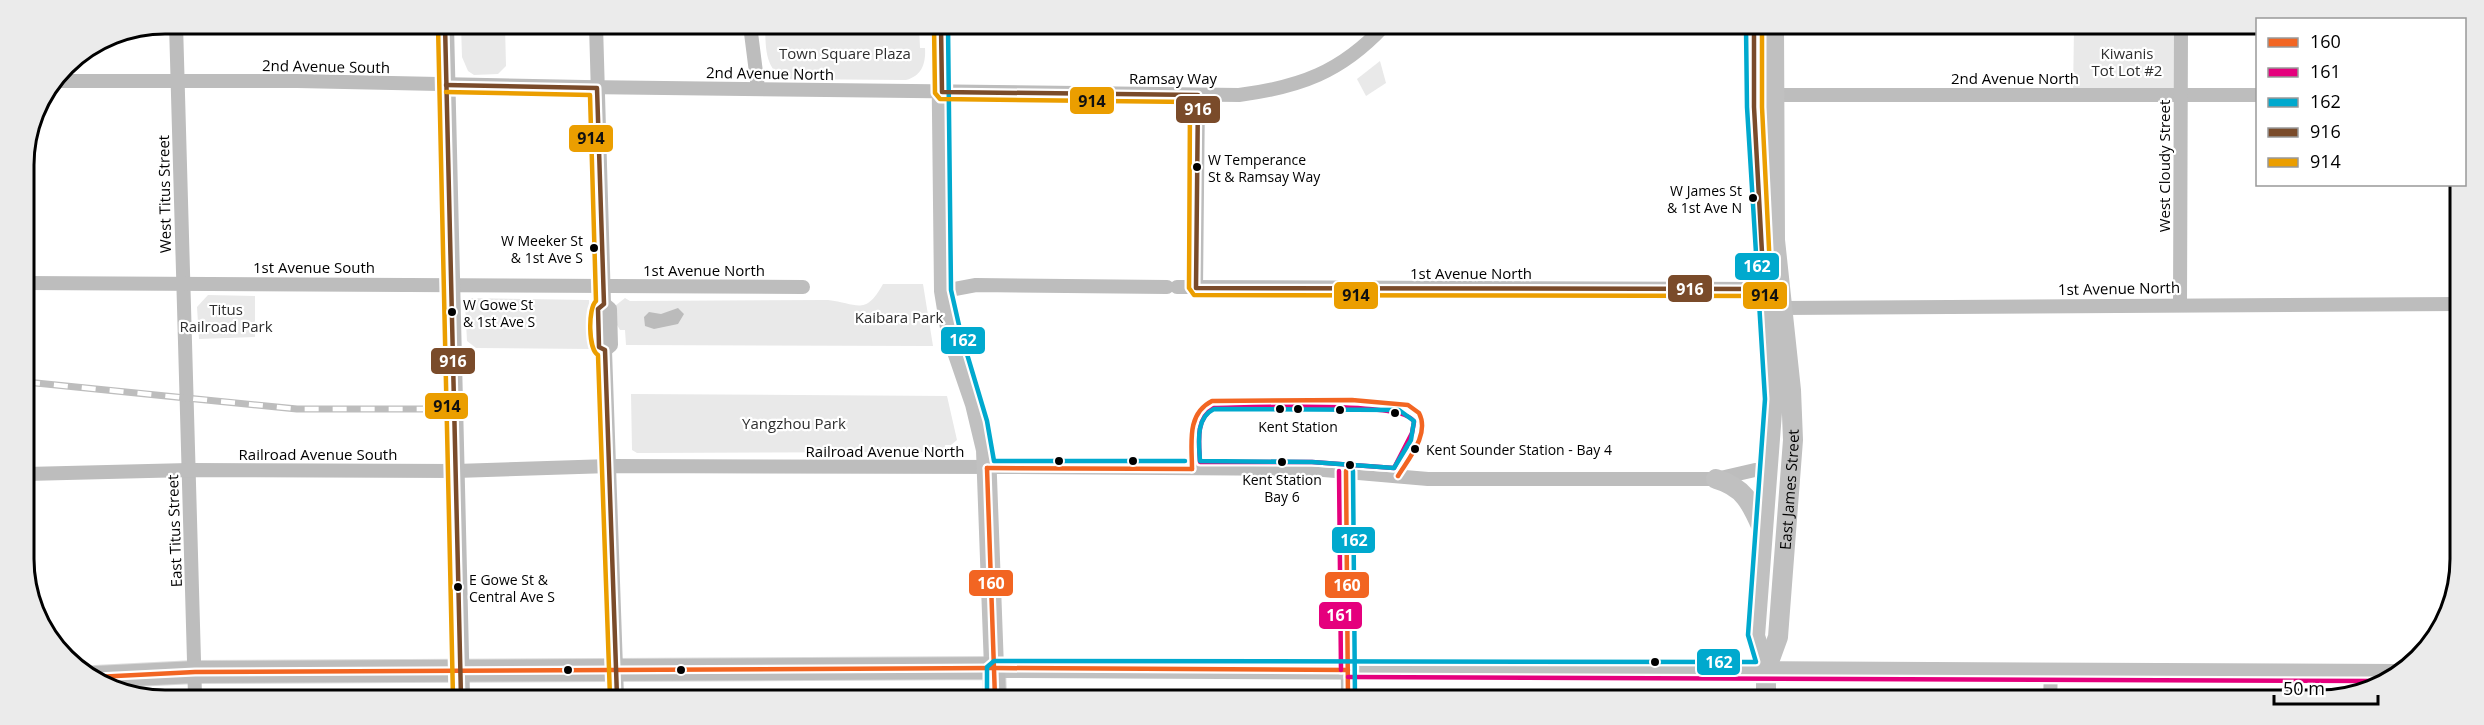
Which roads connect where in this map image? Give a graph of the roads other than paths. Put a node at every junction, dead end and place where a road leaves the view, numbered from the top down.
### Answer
1 (1375, 34) edge
2 (1754, 34) edge
3 (1764, 34) edge
4 (1774, 34) edge
5 (2181, 34) edge
6 (176, 35) edge
7 (445, 35) edge
8 (596, 35) edge
9 (751, 35) edge
10 (941, 35) edge
11 (1774, 50) junction
12 (177, 80) junction
13 (66, 81) edge
14 (446, 85) junction
15 (597, 88) junction
16 (758, 88) junction
17 (942, 92) junction
18 (1773, 95) junction
19 (2181, 95) junction
20 (2256, 95) edge
21 (1198, 96) junction
22 (35, 283) edge
23 (182, 284) junction
24 (450, 284) junction
25 (803, 286) dead end
26 (604, 287) junction
27 (1196, 288) junction
28 (1764, 290) junction
29 (944, 291) junction
30 (2180, 304) junction
31 (2450, 304) edge
32 (1781, 308) junction
33 (186, 364) joint
34 (610, 466) junction
35 (987, 468) junction
36 (189, 470) junction
37 (456, 471) junction
38 (1346, 471) junction
39 (1769, 471) junction
40 (34, 474) edge
41 (1716, 479) junction
42 (1764, 532) junction
43 (994, 668) junction
44 (1348, 670) junction
45 (1766, 670) junction
46 (460, 671) junction
47 (617, 671) junction
48 (2051, 671) junction
49 (195, 672) junction
50 (2381, 674) edge
51 (106, 676) edge
52 (195, 690) edge
53 (461, 690) edge
54 (617, 690) edge
55 (995, 690) edge
56 (1348, 690) edge
57 (1766, 690) edge
58 (2050, 690) edge

1 - 21 street, Ramsay Way
2 - 28 main road, East James Street
3 - 11 main road
4 - 11 main road, East James Street
5 - 19 street, West Cloudy Street
6 - 12 street, West Titus Street
7 - 14 street
8 - 15 street
9 - 16 street
10 - 17 main road
11 - 18 main road, East James Street
12 - 13 street, 2nd Avenue South
12 - 14 street, 2nd Avenue South
12 - 23 street, West Titus Street
14 - 15 street, 2nd Avenue South
14 - 24 street
15 - 16 street, 2nd Avenue North
15 - 26 street
16 - 17 street, 2nd Avenue North
17 - 21 street, Ramsay Way
17 - 29 main road
18 - 19 street, 2nd Avenue North
18 - 32 main road, East James Street
19 - 20 street, 2nd Avenue North
19 - 30 street, West Cloudy Street
21 - 27 street
22 - 23 street, 1st Avenue South
23 - 24 street, 1st Avenue South
23 - 33 street, West Titus Street
24 - 26 street, 1st Avenue South
24 - 37 street
25 - 26 street, 1st Avenue North
26 - 34 street
27 - 28 street, 1st Avenue North
27 - 29 street, 1st Avenue North
28 - 39 main road, East James Street
29 - 35 main road
30 - 31 street, 1st Avenue North
30 - 32 street, 1st Avenue North
32 - 45 main road, East James Street
33 - 36 street, East Titus Street
34 - 35 street, Railroad Avenue North
34 - 37 street, Railroad Avenue South
34 - 47 street
35 - 38 street, Railroad Avenue North
35 - 43 main road
36 - 37 street, Railroad Avenue South
36 - 40 street, Railroad Avenue South
36 - 49 street, East Titus Street
37 - 46 street
38 - 41 street, Railroad Avenue North
38 - 44 street
39 - 41 street, Railroad Avenue North
39 - 42 main road, East James Street
41 - 42 main road
42 - 45 main road, East James Street
43 - 44 main road
43 - 47 main road
43 - 55 main road
44 - 45 main road
44 - 56 street
45 - 48 main road
45 - 57 main road, East James Street
46 - 47 main road
46 - 49 main road
46 - 53 street
47 - 54 street
48 - 50 main road
48 - 58 street
49 - 51 main road
49 - 52 street, East Titus Street

